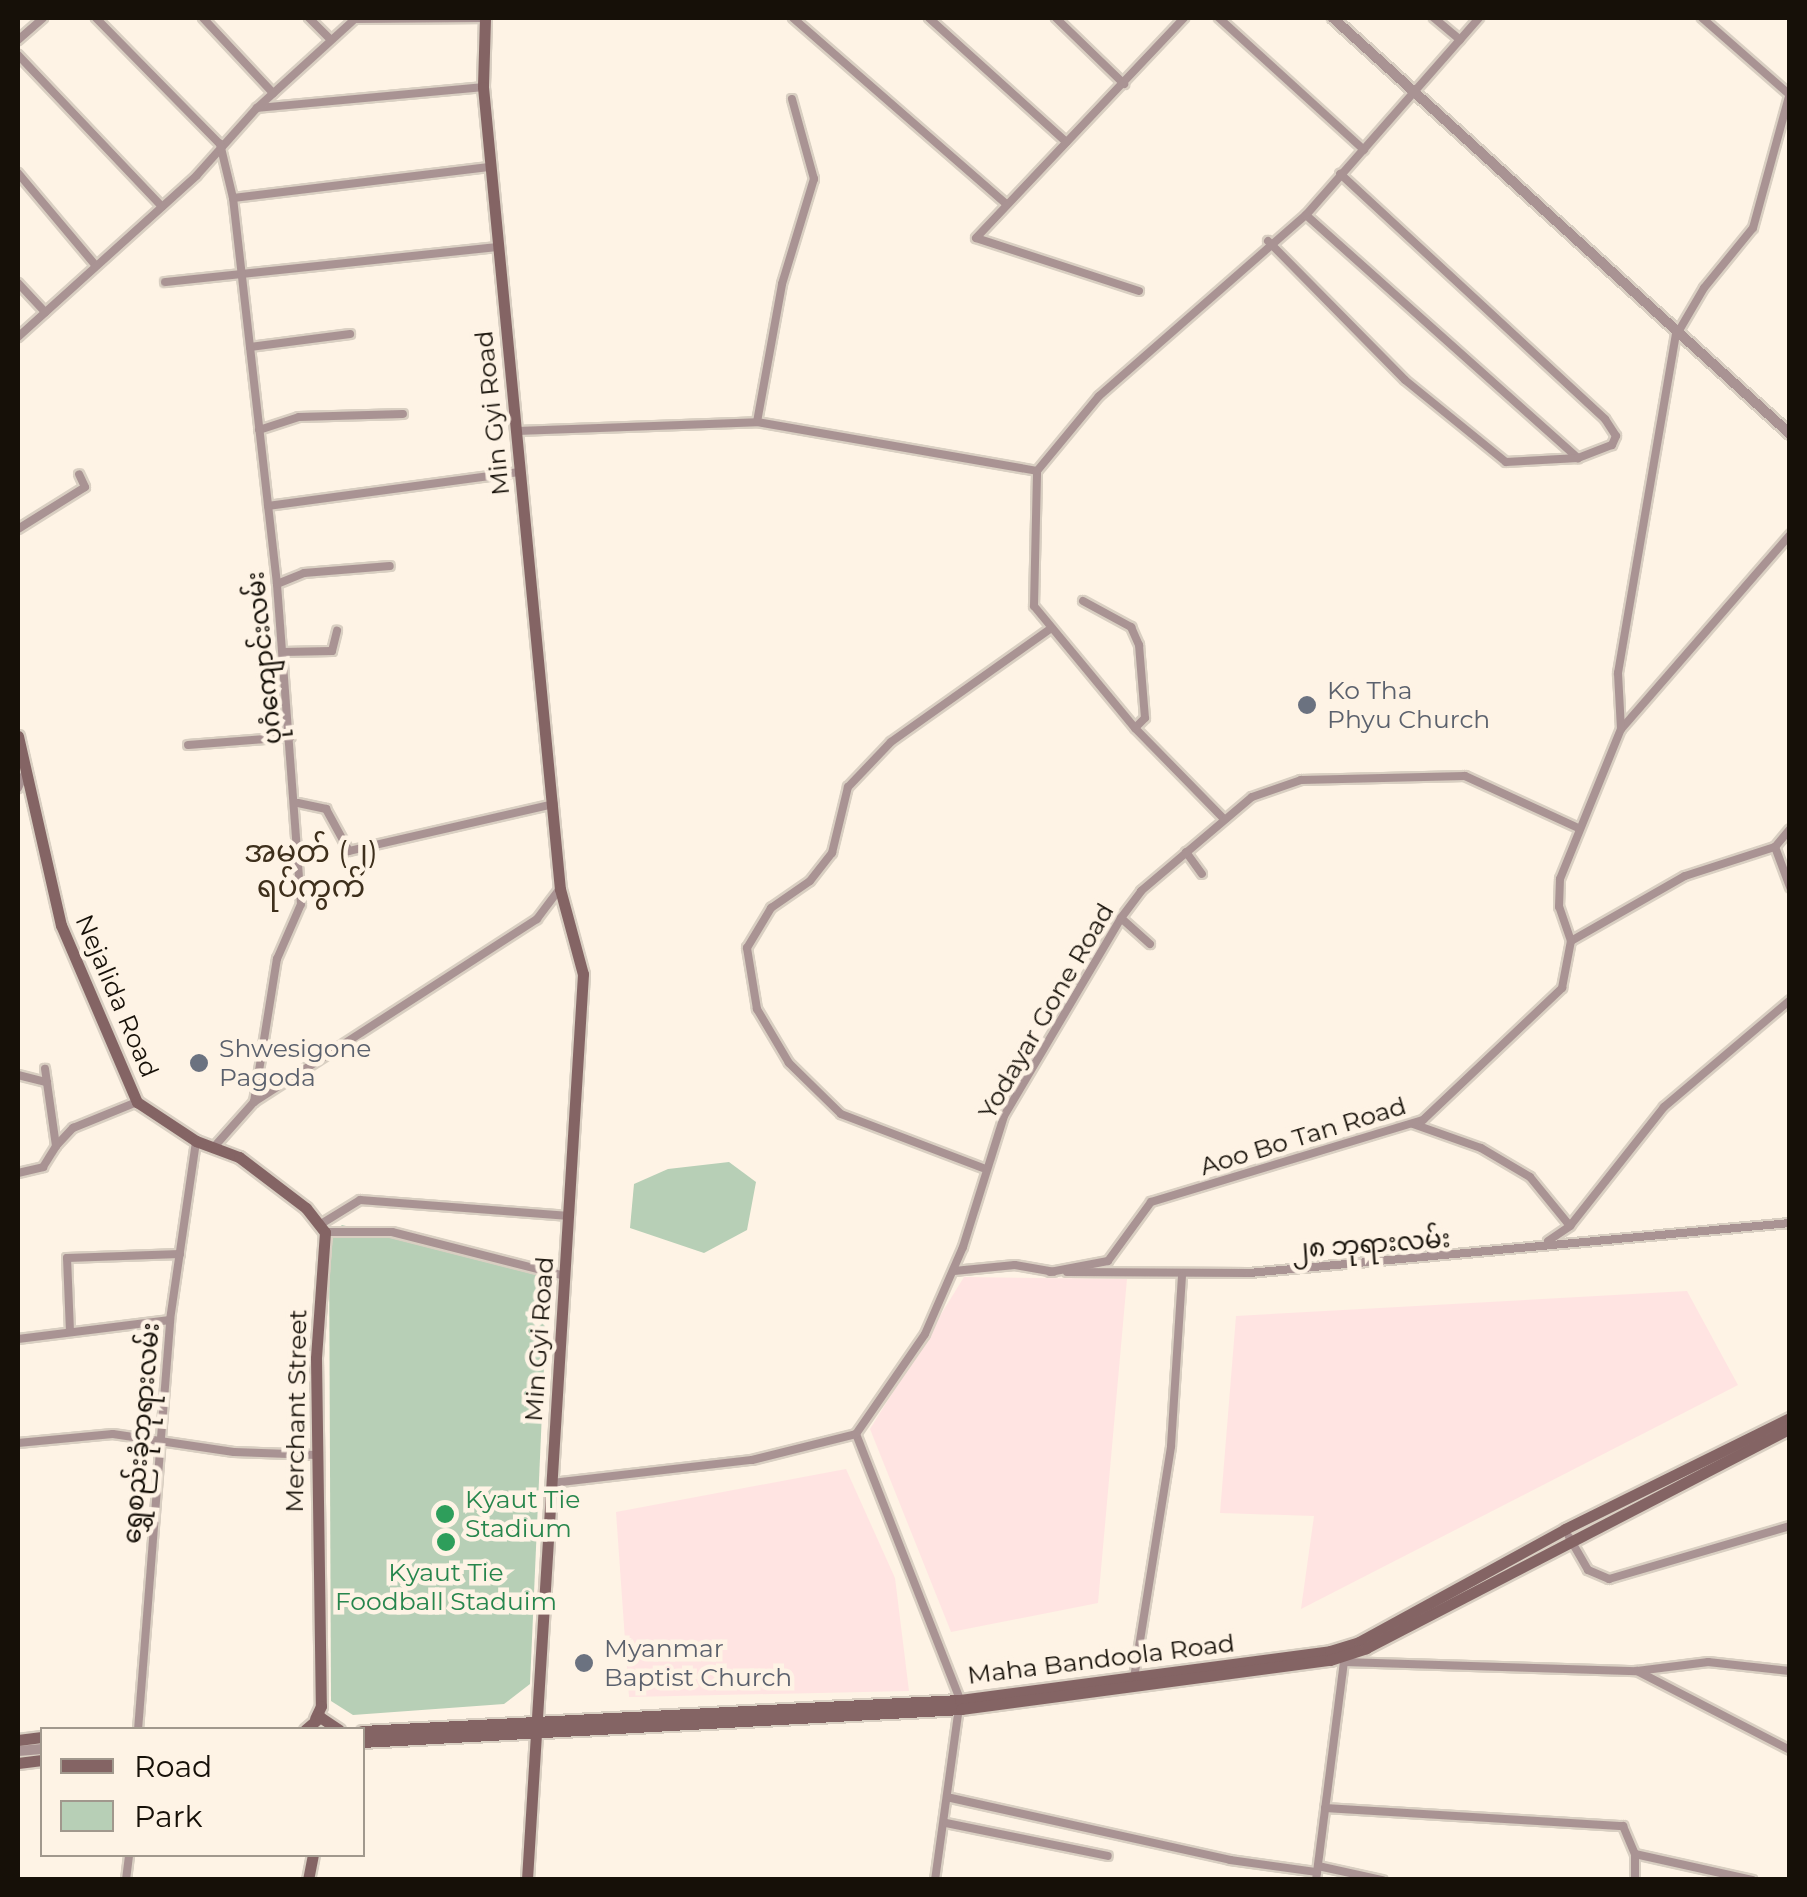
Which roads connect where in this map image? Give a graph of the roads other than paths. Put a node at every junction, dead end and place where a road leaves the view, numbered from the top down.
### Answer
1 (43, 18) edge
2 (96, 18) edge
3 (203, 18) edge
4 (309, 18) edge
5 (355, 18) edge
6 (485, 18) edge
7 (793, 18) edge
8 (929, 18) edge
9 (1056, 18) edge
10 (1182, 18) edge
11 (1220, 18) edge
12 (1333, 18) edge
13 (1434, 18) edge
14 (1478, 18) edge
15 (1702, 18) edge
16 (18, 40) edge
17 (331, 40) junction
18 (1460, 40) junction
19 (18, 55) edge
20 (1124, 84) junction
21 (483, 87) junction
22 (274, 92) junction
23 (1414, 92) junction
24 (1789, 94) edge
25 (792, 98) dead end
26 (257, 108) junction
27 (1066, 142) junction
28 (220, 144) junction
29 (1364, 150) junction
30 (492, 167) junction
31 (18, 173) edge
32 (1340, 174) junction
33 (233, 198) junction
34 (1006, 204) junction
35 (162, 207) junction
36 (1306, 214) junction
37 (1268, 241) junction
38 (498, 246) junction
39 (96, 266) junction
40 (240, 269) junction
41 (164, 282) dead end
42 (18, 283) edge
43 (1140, 291) dead end
44 (45, 312) junction
45 (350, 334) dead end
46 (1676, 334) junction
47 (18, 337) edge
48 (250, 346) junction
49 (404, 414) dead end
50 (756, 422) junction
51 (259, 430) junction
52 (516, 432) junction
53 (1790, 434) edge
54 (1578, 458) junction
55 (1037, 471) junction
56 (521, 472) junction
57 (79, 474) dead end
58 (268, 506) junction
59 (18, 529) edge
60 (1790, 535) edge
61 (390, 566) dead end
62 (277, 584) junction
63 (1083, 601) dead end
64 (1050, 629) junction
65 (336, 631) dead end
66 (283, 652) junction
67 (1134, 728) junction
68 (1621, 729) junction
69 (18, 736) edge
70 (291, 737) junction
71 (188, 744) dead end
72 (23, 767) edge
73 (18, 788) edge
74 (298, 803) junction
75 (554, 804) junction
76 (1224, 819) junction
77 (1576, 827) junction
78 (1790, 829) edge
79 (1775, 847) junction
80 (1186, 852) junction
81 (1202, 874) dead end
82 (1790, 886) edge
83 (560, 889) junction
84 (1120, 918) junction
85 (1571, 941) junction
86 (1150, 944) dead end
87 (1790, 1000) edge
88 (45, 1069) dead end
89 (18, 1075) edge
90 (47, 1082) junction
91 (137, 1102) junction
92 (254, 1102) junction
93 (1414, 1124) junction
94 (196, 1142) junction
95 (56, 1146) junction
96 (214, 1147) junction
97 (983, 1168) junction
98 (18, 1173) edge
99 (571, 1216) junction
100 (1790, 1222) edge
101 (1570, 1226) junction
102 (323, 1228) junction
103 (1548, 1242) junction
104 (180, 1254) junction
105 (954, 1271) junction
106 (1050, 1272) junction
107 (564, 1276) junction
108 (1182, 1276) junction
109 (170, 1320) junction
110 (70, 1332) junction
111 (18, 1339) edge
112 (1790, 1418) edge
113 (1790, 1428) edge
114 (856, 1434) junction
115 (160, 1437) junction
116 (18, 1443) edge
117 (316, 1456) junction
118 (552, 1483) junction
119 (1790, 1526) edge
120 (1567, 1533) junction
121 (1346, 1655) junction
122 (1637, 1671) junction
123 (1790, 1672) edge
124 (1134, 1680) junction
125 (960, 1704) junction
126 (321, 1706) junction
127 (315, 1719) junction
128 (329, 1719) junction
129 (538, 1726) junction
130 (138, 1727) edge
131 (308, 1727) edge
132 (336, 1727) edge
133 (365, 1731) edge
134 (365, 1742) edge
135 (1790, 1750) edge
136 (950, 1798) junction
137 (1325, 1808) junction
138 (946, 1822) junction
139 (1635, 1854) junction
140 (1108, 1856) dead end
141 (1317, 1872) edge
142 (527, 1880) edge
143 (935, 1880) edge
144 (1382, 1880) edge
145 (1635, 1880) edge
146 (1752, 1880) edge

1 - 16 street
2 - 28 street
3 - 22 street
4 - 17 street
5 - 6 street
5 - 17 street
6 - 21 main road, Min Gyi Road
7 - 34 street
8 - 27 street
9 - 20 street
10 - 20 street
11 - 29 street
12 - 23 street
13 - 18 street
14 - 18 street
15 - 24 street
17 - 22 street
18 - 23 street
19 - 35 street
20 - 27 street
21 - 26 street
21 - 30 main road, Min Gyi Road
22 - 26 street
23 - 29 street
23 - 46 street
24 - 46 street
25 - 50 street
26 - 28 street
27 - 34 street
28 - 33 street, ပုဂံကျောင်းလမ်း
28 - 35 street
29 - 32 street
30 - 33 street
30 - 38 main road, Min Gyi Road
31 - 39 street
32 - 36 street
32 - 54 street
33 - 40 street, ပုဂံကျောင်းလမ်း
34 - 43 street
35 - 39 street
36 - 37 street
36 - 54 street
37 - 54 street
37 - 55 street
38 - 40 street
38 - 52 main road, Min Gyi Road
39 - 44 street
40 - 41 street
40 - 48 street, ပုဂံကျောင်းလမ်း
42 - 44 street
44 - 47 street
45 - 48 street
46 - 53 street
46 - 68 street
48 - 51 street, ပုဂံကျောင်းလမ်း
49 - 51 street
50 - 52 street
50 - 55 street
51 - 58 street, ပုဂံကျောင်းလမ်း
52 - 56 main road, Min Gyi Road
55 - 64 street
56 - 58 street
56 - 75 main road, Min Gyi Road
57 - 59 street
58 - 62 street, ပုဂံကျောင်းလမ်း
60 - 68 street
61 - 62 street
62 - 66 street, ပုဂံကျောင်းလမ်း
63 - 67 street
64 - 67 street
64 - 97 street
65 - 66 street
66 - 70 street, ပုဂံကျောင်းလမ်း
67 - 76 street
68 - 77 street, Aoo Bo Tan Road
69 - 72 main road, Nejalida Road
70 - 71 street
70 - 74 street, ပုဂံကျောင်းလမ်း
72 - 73 street
72 - 91 main road, Nejalida Road
74 - 75 street
74 - 92 street, ပုဂံကျောင်းလမ်း
75 - 83 main road, Min Gyi Road
76 - 77 street, Yodayar Gone Road
76 - 80 street, Yodayar Gone Road
77 - 85 street, Aoo Bo Tan Road
78 - 79 street
79 - 82 street
79 - 85 street
80 - 81 street
80 - 84 street, Yodayar Gone Road
83 - 92 street
83 - 99 main road, Min Gyi Road
84 - 86 street
84 - 97 street, Yodayar Gone Road
85 - 93 street, Aoo Bo Tan Road
87 - 101 street
88 - 90 street
89 - 90 street
90 - 95 street
91 - 94 main road, Nejalida Road
91 - 95 street
92 - 96 street
93 - 101 street
93 - 106 street, Aoo Bo Tan Road
94 - 96 main road, Nejalida Road
94 - 104 street, ရွှေစည်းခုံဘုရားလမ်း
95 - 98 street
96 - 102 main road, Nejalida Road
97 - 105 street, Yodayar Gone Road
99 - 102 street
99 - 107 main road, Min Gyi Road
100 - 103 street, ၂၈ ဘုရားလမ်း
101 - 103 street
102 - 107 street
102 - 117 main road, Merchant Street
103 - 108 street, ၂၈ ဘုရားလမ်း
104 - 109 street, ရွှေစည်းခုံဘုရားလမ်း
104 - 110 street
105 - 106 street, ၂၈ ဘုရားလမ်း
105 - 114 street, Yodayar Gone Road
106 - 108 street, ၂၈ ဘုရားလမ်း
107 - 118 main road, Min Gyi Road
108 - 124 street
109 - 110 street
109 - 115 street, ရွှေစည်းခုံဘုရားလမ်း
110 - 111 street
112 - 120 main road, Maha Bandoola Road
113 - 120 main road, Maha Bandoola Road
114 - 118 street
114 - 125 street
115 - 116 street
115 - 117 street
115 - 130 street, ရွှေစည်းခုံဘုရားလမ်း
117 - 126 main road, Merchant Street
118 - 129 main road, Min Gyi Road
119 - 120 street
120 - 121 main road, Maha Bandoola Road
121 - 122 street
121 - 124 main road, Maha Bandoola Road
121 - 125 main road, Maha Bandoola Road
121 - 137 street
122 - 123 street
122 - 135 street
124 - 125 main road, Maha Bandoola Road
125 - 129 main road, Maha Bandoola Road
125 - 136 street
126 - 127 main road
126 - 128 main road
127 - 128 main road
127 - 131 main road
128 - 132 main road
129 - 133 main road, Maha Bandoola Road
129 - 134 main road, Maha Bandoola Road
129 - 142 main road, Min Gyi Road
136 - 138 street
136 - 141 street
137 - 139 street
137 - 141 street
138 - 140 street
138 - 143 street
139 - 145 street
139 - 146 street
141 - 144 street

